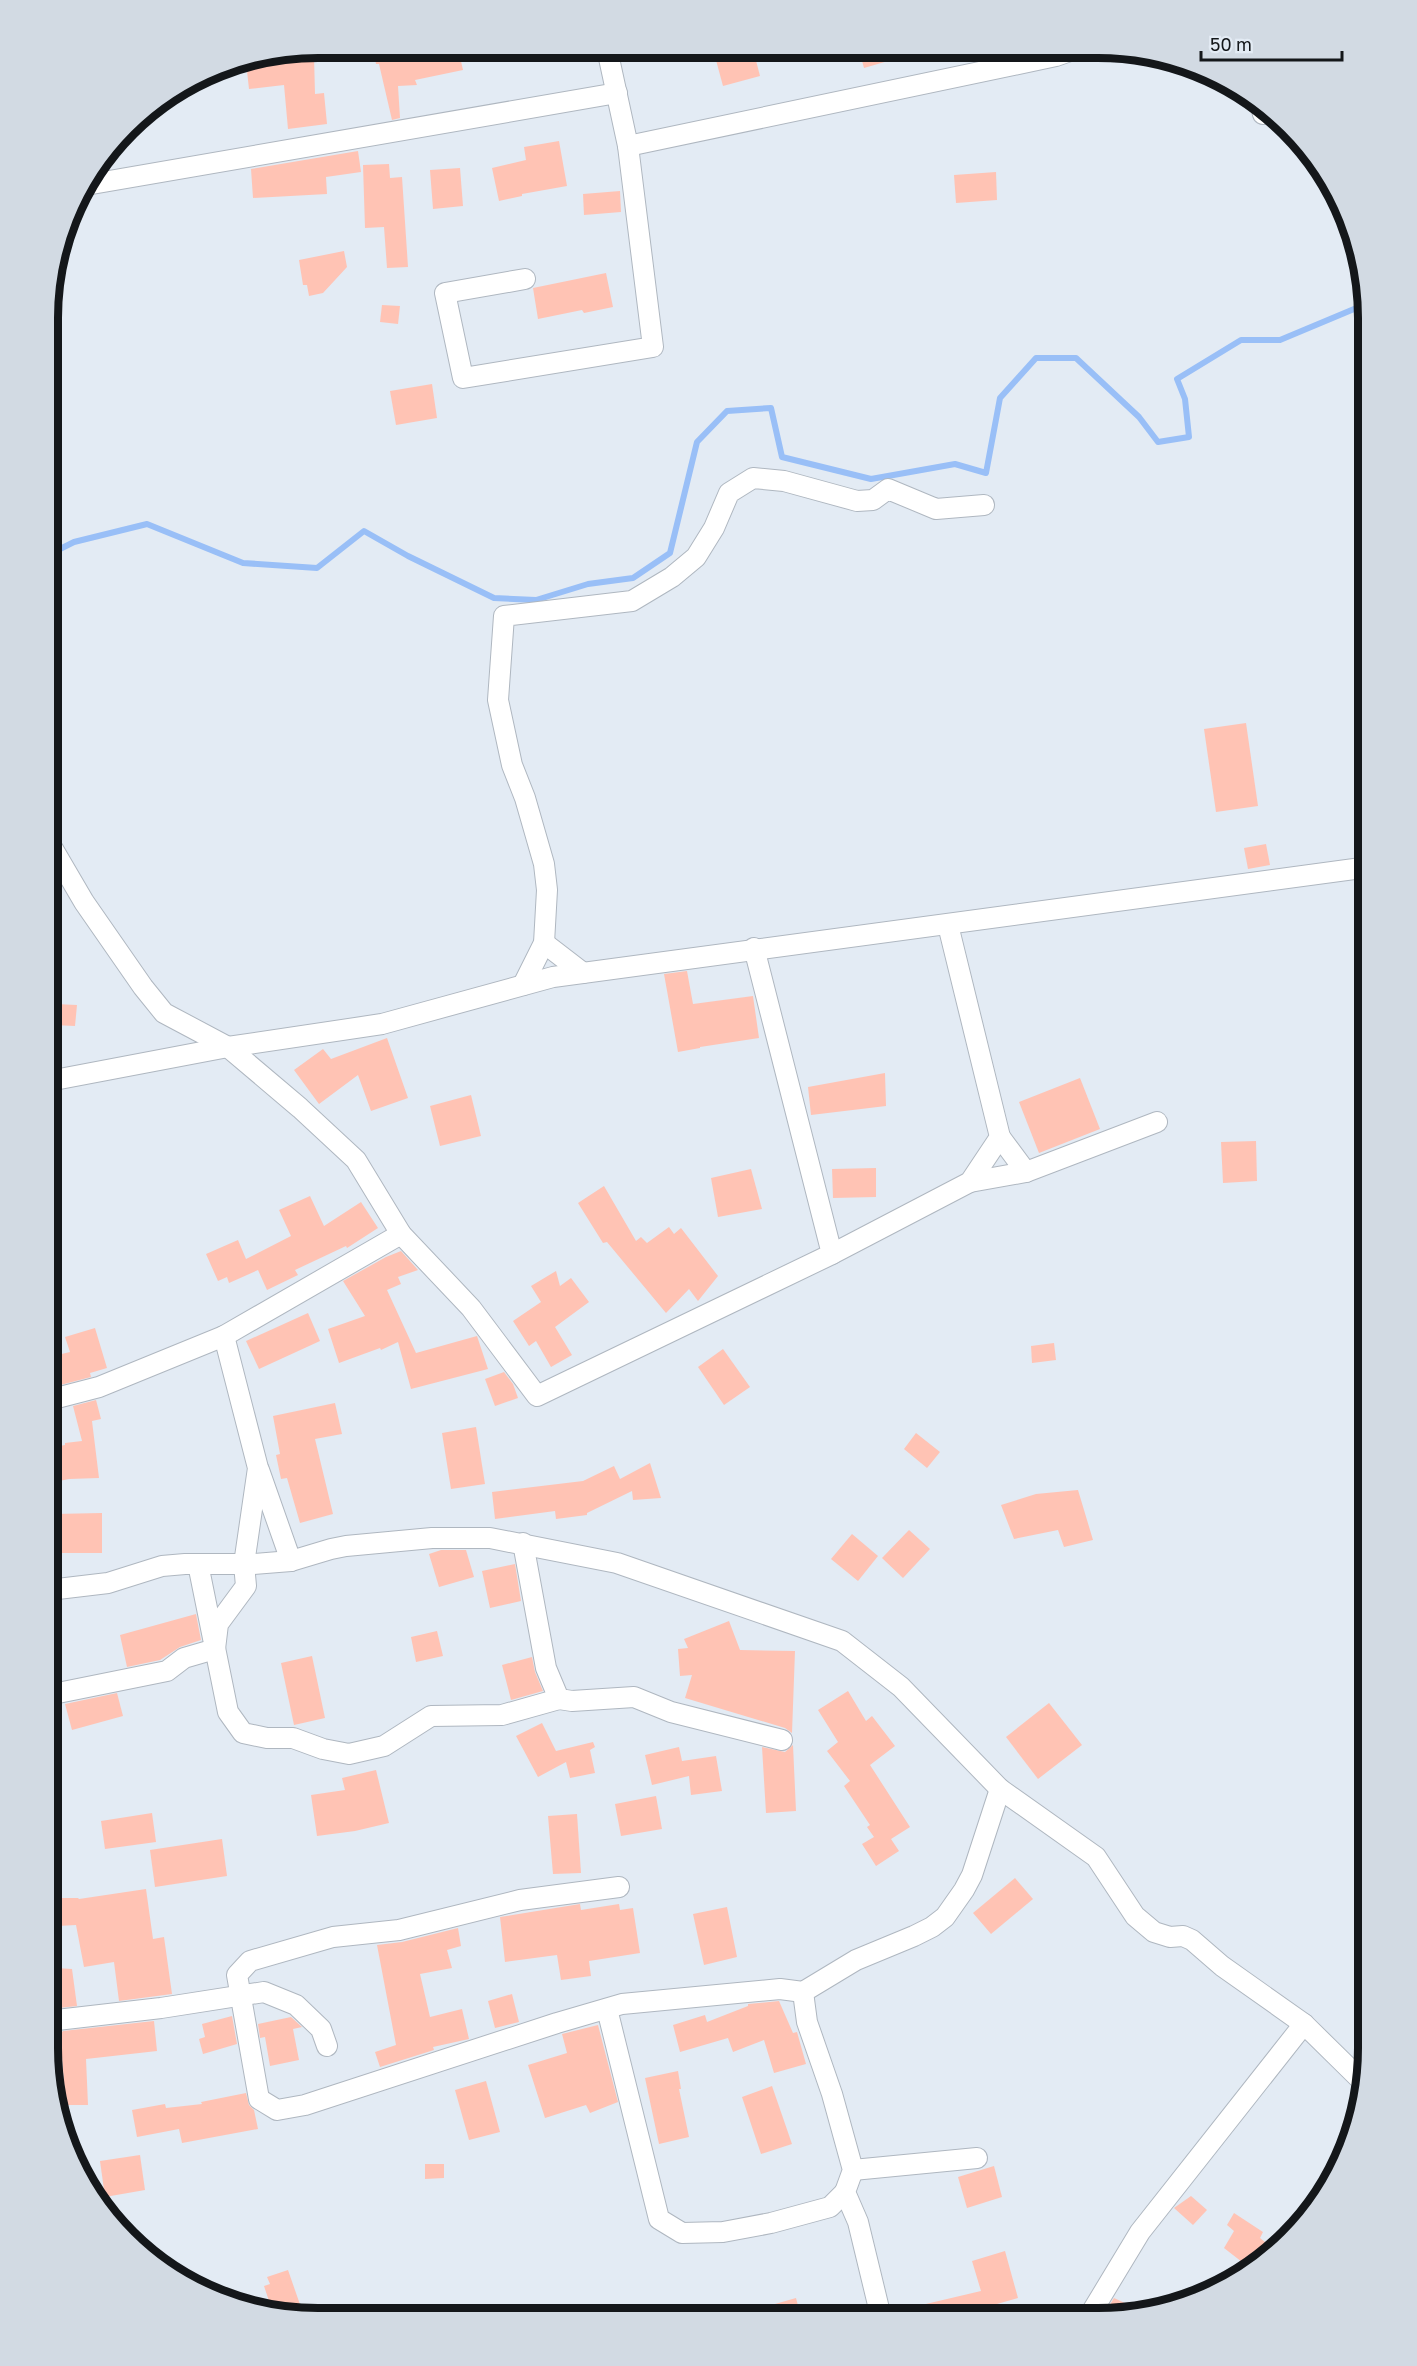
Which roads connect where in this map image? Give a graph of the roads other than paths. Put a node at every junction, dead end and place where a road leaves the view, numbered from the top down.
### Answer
1 (609, 58) edge
2 (1046, 58) edge
3 (617, 93) junction
4 (628, 146) junction
5 (96, 183) edge
6 (525, 279) dead end
7 (984, 505) dead end
8 (58, 858) edge
9 (1358, 869) edge
10 (948, 925) junction
11 (544, 943) junction
12 (754, 948) junction
13 (583, 973) junction
14 (523, 985) junction
15 (228, 1047) junction
16 (58, 1079) edge
17 (1157, 1122) dead end
18 (1000, 1137) junction
19 (1026, 1172) junction
20 (970, 1182) junction
21 (401, 1234) junction
22 (832, 1254) junction
23 (224, 1336) junction
24 (58, 1398) edge
25 (258, 1468) junction
26 (523, 1543) junction
27 (291, 1561) junction
28 (198, 1564) junction
29 (244, 1564) junction
30 (58, 1589) edge
31 (214, 1649) junction
32 (58, 1693) edge
33 (559, 1699) junction
34 (782, 1740) dead end
35 (1000, 1788) junction
36 (619, 1887) dead end
37 (804, 1992) junction
38 (240, 1996) junction
39 (606, 2009) junction
40 (58, 2020) edge
41 (1304, 2024) junction
42 (327, 2046) dead end
43 (1357, 2076) edge
44 (977, 2158) dead end
45 (853, 2170) junction
46 (845, 2192) junction
47 (879, 2308) edge
48 (1094, 2308) edge

1 - 3 street
2 - 4 street
3 - 4 street
3 - 5 street
4 - 6 street
7 - 11 street
8 - 15 street
9 - 10 street
10 - 12 street
10 - 18 street
11 - 13 street
11 - 14 street
12 - 13 street
12 - 22 street
13 - 14 street
14 - 15 street
15 - 16 street
15 - 21 street
17 - 19 street
18 - 19 street
18 - 20 street
19 - 20 street
20 - 22 street
21 - 22 street
21 - 23 street
23 - 24 street
23 - 25 street
25 - 27 street
25 - 29 street
26 - 27 street
26 - 33 street
26 - 35 street
27 - 29 street
28 - 29 street
28 - 30 street
28 - 31 street
29 - 31 street
31 - 32 street
31 - 33 street
33 - 34 street
35 - 37 street
35 - 41 street
36 - 38 street
37 - 39 street
37 - 45 street
38 - 39 street
38 - 40 street
38 - 42 street
39 - 46 street
41 - 43 street
41 - 48 street
44 - 45 street
45 - 46 street
46 - 47 street

